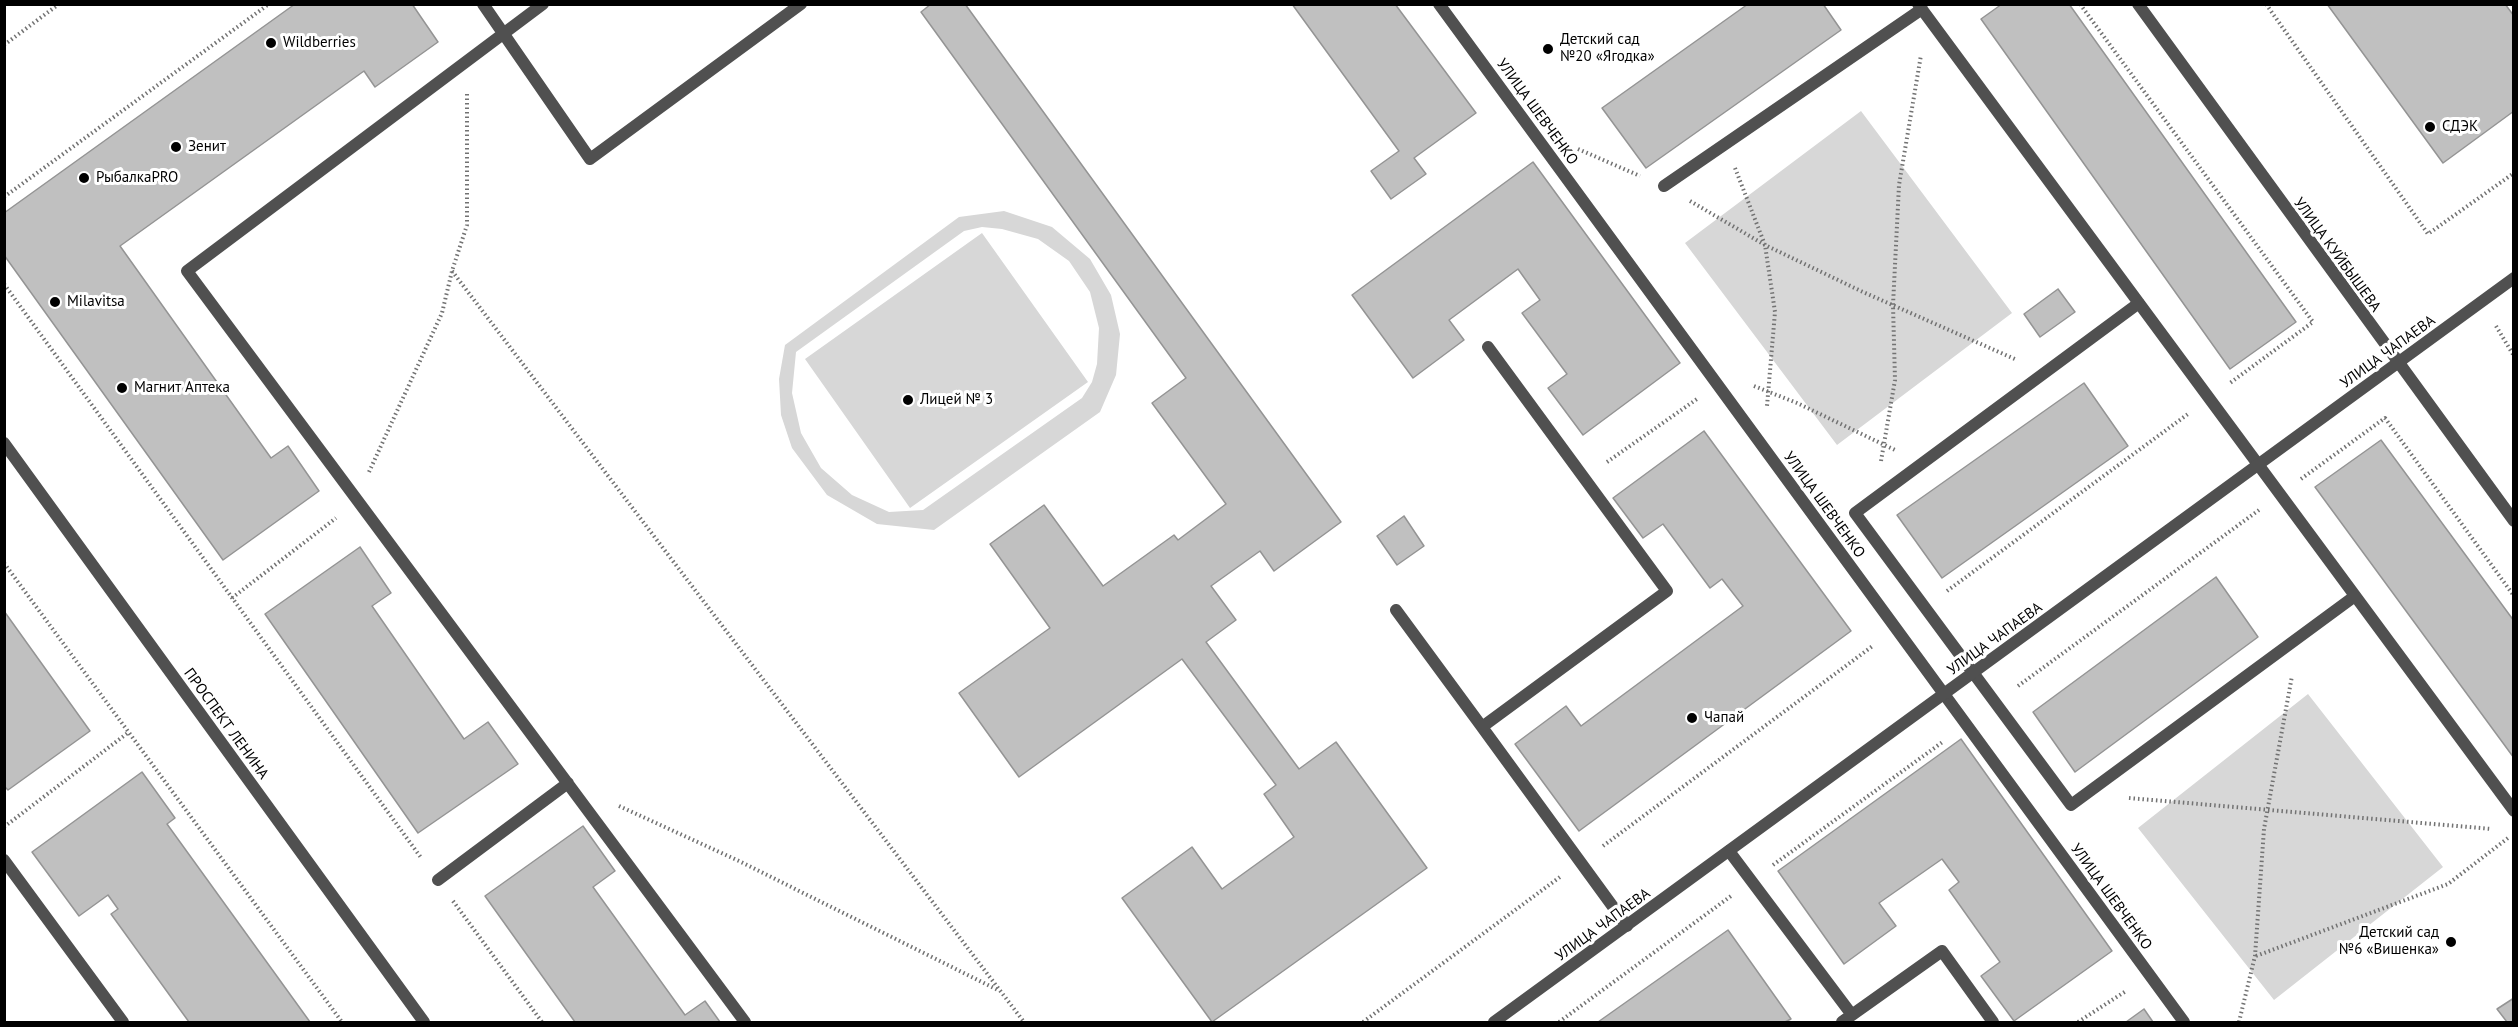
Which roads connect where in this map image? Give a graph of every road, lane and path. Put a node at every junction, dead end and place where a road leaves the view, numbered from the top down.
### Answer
1 (59, 4) edge
2 (268, 4) edge
3 (483, 4) edge
4 (543, 4) edge
5 (801, 4) edge
6 (1439, 4) edge
7 (2080, 4) edge
8 (2138, 4) edge
9 (2266, 4) edge
10 (1920, 7) edge
11 (505, 34) junction
12 (4, 45) edge
13 (467, 62) junction
14 (1539, 140) junction
15 (1726, 144) junction
16 (2514, 173) edge
17 (1664, 186) junction
18 (4, 197) edge
19 (1765, 245) junction
20 (452, 271) junction
21 (2514, 278) edge
22 (4, 284) edge
23 (2139, 303) junction
24 (1893, 305) junction
25 (2493, 321) dead end
26 (1488, 347) dead end
27 (2512, 352) edge
28 (2397, 364) junction
29 (2045, 372) junction
30 (1717, 384) junction
31 (1748, 384) dead end
32 (1767, 392) junction
33 (2210, 398) junction
34 (2385, 418) dead end
35 (4, 443) edge
36 (1884, 444) junction
37 (1764, 449) junction
38 (1880, 464) dead end
39 (1920, 464) junction
40 (2259, 465) junction
41 (1585, 478) junction
42 (358, 502) junction
43 (2514, 521) edge
44 (4, 563) edge
45 (2355, 596) junction
46 (2514, 596) edge
47 (232, 598) junction
48 (1925, 608) junction
49 (1396, 610) dead end
50 (1896, 629) junction
51 (2299, 637) junction
52 (1974, 673) junction
53 (1944, 694) junction
54 (1482, 727) junction
55 (129, 732) junction
56 (568, 783) junction
57 (2088, 794) junction
58 (611, 802) dead end
59 (2268, 810) junction
60 (2514, 810) edge
61 (4, 827) edge
62 (2502, 830) dead end
63 (2514, 834) edge
64 (1729, 851) junction
65 (4, 860) edge
66 (1581, 862) junction
67 (438, 880) junction
68 (1627, 926) junction
69 (2255, 956) junction
70 (2150, 975) junction
71 (999, 991) junction
72 (1847, 1019) edge
73 (123, 1023) edge
74 (342, 1023) edge
75 (424, 1023) edge
76 (542, 1023) edge
77 (746, 1023) edge
78 (1024, 1023) edge
79 (1363, 1023) edge
80 (1494, 1023) edge
81 (1993, 1023) edge
82 (2078, 1023) edge
83 (2184, 1023) edge
84 (2239, 1023) edge

1 - 12 path
2 - 18 path
3 - 11 street
4 - 11 street
5 - 11 street
6 - 14 street, УЛИЦА ШЕВЧЕНКО
7 - 33 path
8 - 28 street, УЛИЦА КУЙБЫШЕВА
9 - 16 path
10 - 15 street
10 - 23 street
10 - 24 path
11 - 13 street
13 - 20 path
13 - 42 street
14 - 17 path
14 - 30 street, УЛИЦА ШЕВЧЕНКО
15 - 17 street
15 - 19 path
17 - 19 path
19 - 24 path
19 - 32 path
20 - 42 path
20 - 71 path
21 - 28 street, УЛИЦА ЧАПАЕВА
22 - 47 path
23 - 29 street
23 - 33 street
24 - 29 path
24 - 36 path
25 - 27 path
26 - 41 street
28 - 40 street, УЛИЦА ЧАПАЕВА
28 - 43 street, УЛИЦА КУЙБЫШЕВА
29 - 39 street
30 - 37 street, УЛИЦА ШЕВЧЕНКО
30 - 41 path
31 - 32 path
32 - 36 path
32 - 37 path
33 - 40 street
33 - 48 path
34 - 46 path
35 - 75 street, ПРОСПЕКТ ЛЕНИНА
36 - 38 path
36 - 39 path
37 - 50 street, УЛИЦА ШЕВЧЕНКО
39 - 48 street
40 - 45 street
40 - 52 street, УЛИЦА ЧАПАЕВА
41 - 54 street
42 - 47 path
42 - 56 street
44 - 55 path
45 - 51 street
45 - 60 street
47 - 67 path
48 - 52 street
49 - 54 street
50 - 53 street, УЛИЦА ШЕВЧЕНКО
50 - 66 path
51 - 57 street
51 - 59 path
52 - 53 street, УЛИЦА ЧАПАЕВА
52 - 57 street
53 - 64 street, УЛИЦА ЧАПАЕВА
53 - 70 street, УЛИЦА ШЕВЧЕНКО
54 - 66 street
55 - 61 path
55 - 74 path
56 - 67 street
56 - 77 street
57 - 59 path
58 - 71 path
59 - 62 path
59 - 69 path
63 - 69 path
64 - 68 street, УЛИЦА ЧАПАЕВА
64 - 72 street
65 - 73 street
66 - 68 street
66 - 79 path
67 - 76 path
68 - 80 street, УЛИЦА ЧАПАЕВА
69 - 84 path
70 - 82 path
70 - 83 street, УЛИЦА ШЕВЧЕНКО
71 - 78 path
72 - 81 street

